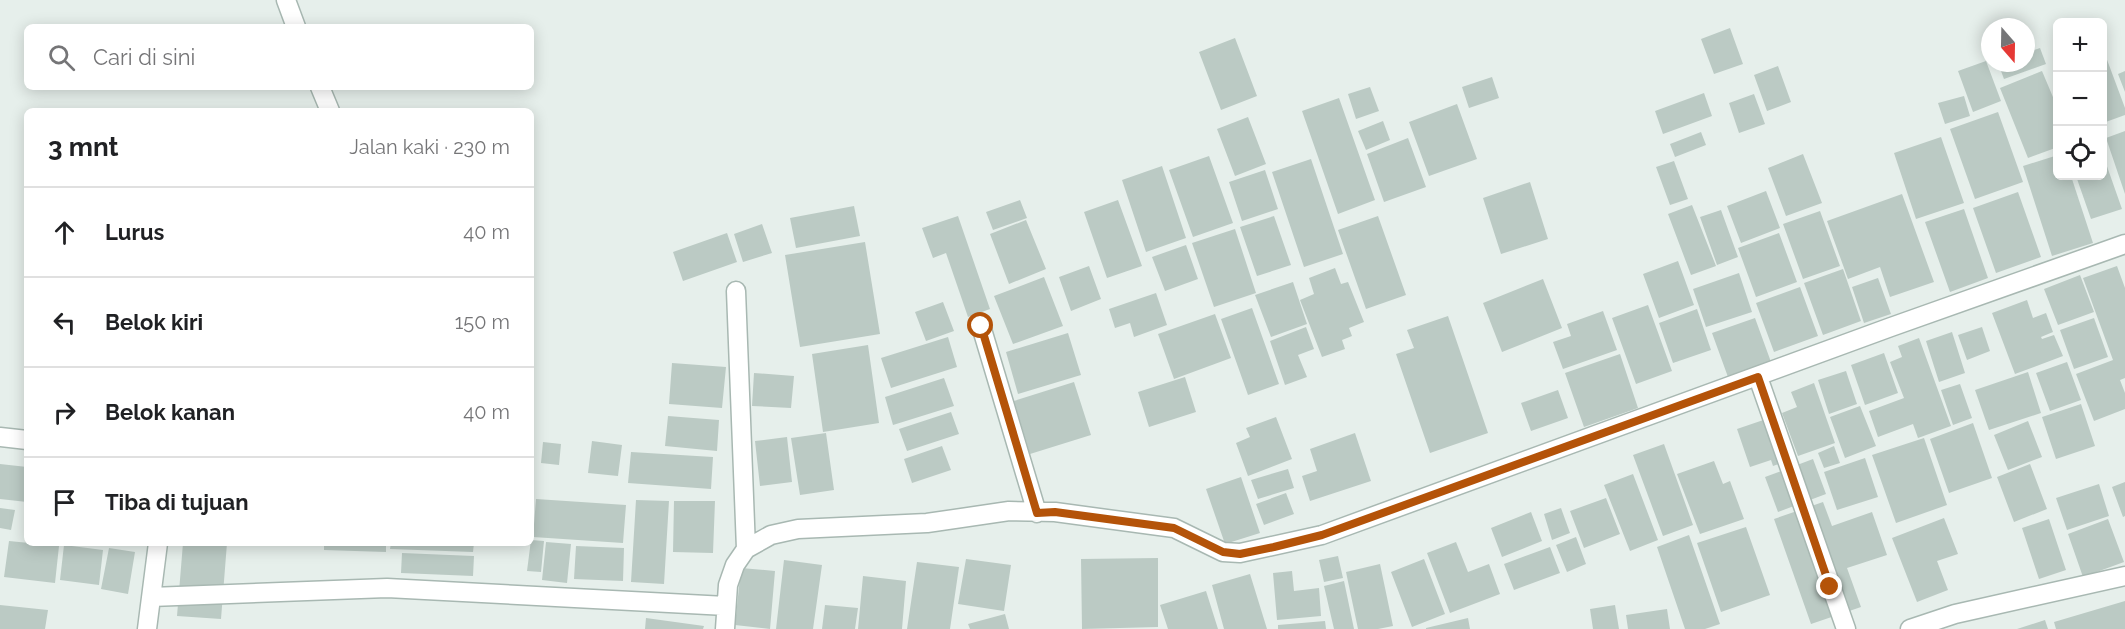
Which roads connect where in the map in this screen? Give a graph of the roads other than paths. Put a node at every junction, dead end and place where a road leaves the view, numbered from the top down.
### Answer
1 (286, 0) edge
2 (295, 24) edge
3 (321, 90) edge
4 (329, 108) edge
5 (2125, 244) edge
6 (736, 291) dead end
7 (981, 326) dead end
8 (1758, 377) junction
9 (0, 437) edge
10 (24, 440) edge
11 (1037, 513) junction
12 (158, 546) edge
13 (746, 549) junction
14 (2125, 576) edge
15 (151, 597) junction
16 (726, 606) junction
17 (1957, 621) edge
18 (147, 629) edge
19 (725, 629) edge
20 (1846, 629) edge
21 (1910, 629) edge

1 - 2 street
3 - 4 street
5 - 8 street
6 - 13 street
7 - 11 street
8 - 11 street
8 - 20 street
9 - 10 street
11 - 13 street
12 - 15 street
13 - 16 street
14 - 17 street
15 - 16 street
15 - 18 street
16 - 19 street
17 - 21 street

